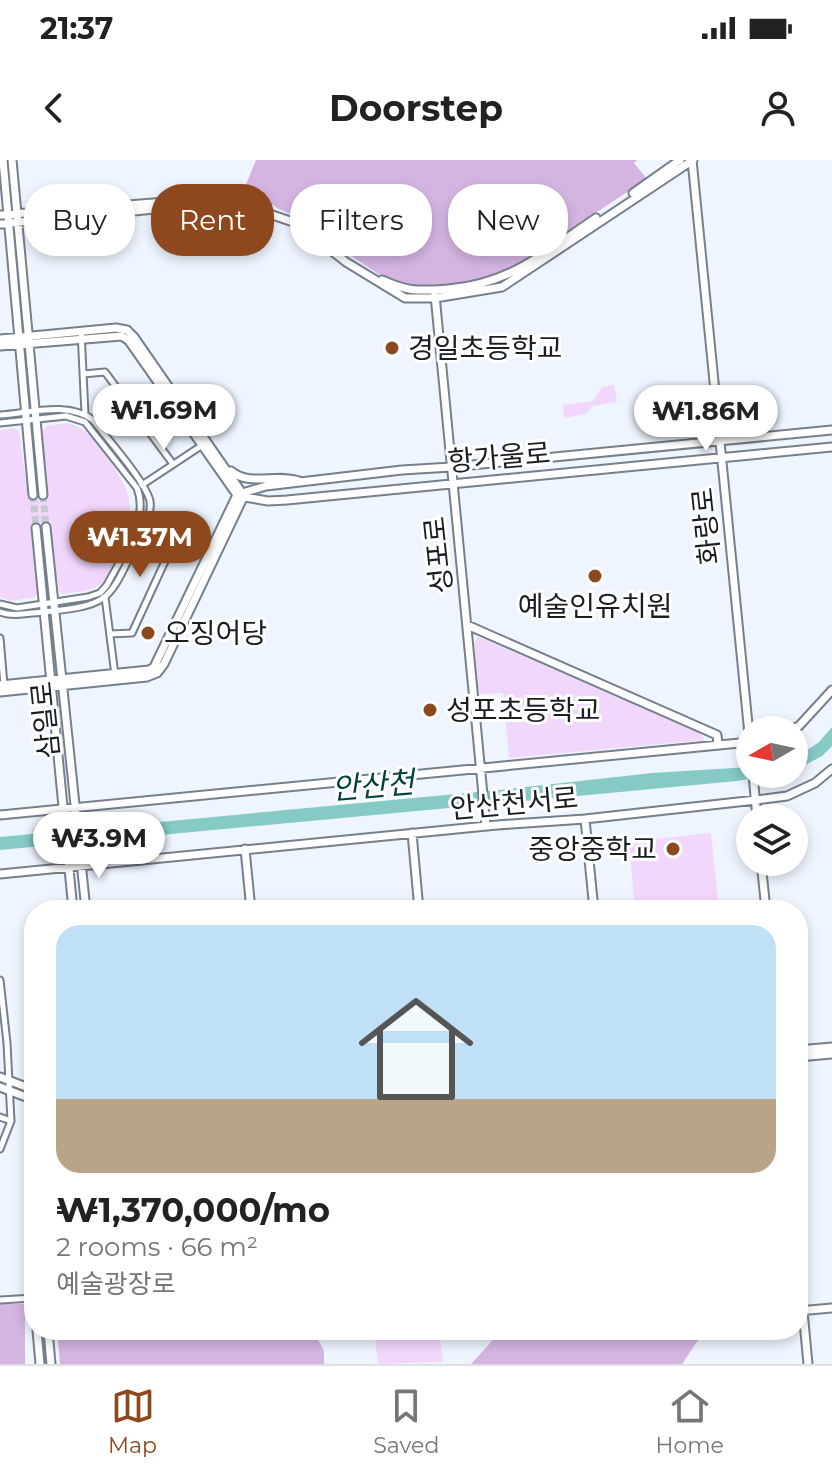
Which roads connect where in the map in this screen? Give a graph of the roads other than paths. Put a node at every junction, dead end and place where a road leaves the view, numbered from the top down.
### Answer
1 (3, 160) edge
2 (12, 160) edge
3 (680, 160) edge
4 (693, 160) edge
5 (9, 219) edge
6 (435, 294) junction
7 (81, 334) junction
8 (0, 339) edge
9 (20, 340) junction
10 (29, 340) junction
11 (0, 346) edge
12 (83, 374) junction
13 (85, 413) junction
14 (0, 415) edge
15 (37, 415) junction
16 (27, 417) junction
17 (85, 422) junction
18 (0, 423) edge
19 (832, 430) edge
20 (720, 441) junction
21 (205, 443) junction
22 (832, 447) edge
23 (722, 459) junction
24 (223, 463) junction
25 (173, 464) junction
26 (451, 467) junction
27 (301, 482) junction
28 (453, 483) junction
29 (139, 486) junction
30 (33, 495) tunnel mouth
31 (43, 495) tunnel mouth
32 (241, 495) junction
33 (140, 516) junction
34 (147, 519) junction
35 (46, 527) tunnel mouth
36 (36, 528) tunnel mouth
37 (178, 533) junction
38 (214, 550) junction
39 (104, 589) junction
40 (105, 597) junction
41 (0, 604) edge
42 (55, 606) junction
43 (45, 608) junction
44 (0, 612) edge
45 (467, 625) junction
46 (110, 634) junction
47 (0, 641) edge
48 (115, 678) junction
49 (63, 684) junction
50 (52, 685) junction
51 (2, 688) edge
52 (832, 690) edge
53 (747, 716) edge
54 (808, 716) edge
55 (736, 744) edge
56 (718, 745) junction
57 (481, 768) junction
58 (832, 769) edge
59 (755, 788) edge
60 (756, 800) junction
61 (756, 804) edge
62 (76, 813) junction
63 (64, 814) junction
64 (0, 815) edge
65 (585, 819) junction
66 (486, 821) junction
67 (412, 833) junction
68 (245, 849) junction
69 (82, 865) junction
70 (69, 866) junction
71 (0, 874) edge
72 (762, 876) edge
73 (72, 900) edge
74 (85, 900) edge
75 (250, 900) edge
76 (418, 900) edge
77 (593, 900) edge
78 (765, 900) edge
79 (0, 980) edge
80 (4, 1043) edge
81 (832, 1047) edge
82 (808, 1049) edge
83 (832, 1054) edge
84 (808, 1056) edge
85 (0, 1077) edge
86 (9, 1080) junction
87 (24, 1086) edge
88 (0, 1087) edge
89 (10, 1091) junction
90 (24, 1096) edge
91 (0, 1117) edge
92 (11, 1121) junction
93 (0, 1149) edge
94 (24, 1299) edge
95 (0, 1300) edge
96 (832, 1308) edge
97 (808, 1310) edge
98 (38, 1340) edge
99 (49, 1340) edge
100 (804, 1340) edge
101 (40, 1364) edge
102 (51, 1364) edge
103 (808, 1364) edge

1 - 5 street
2 - 5 street
3 - 6 street
4 - 6 street
4 - 20 street, 화랑로
5 - 6 street
5 - 9 street
5 - 10 street
6 - 26 street, 성포로
7 - 10 street
7 - 12 street
7 - 21 street
8 - 9 street
9 - 10 street
9 - 11 street
9 - 16 street
10 - 15 street
12 - 13 street
12 - 25 street
13 - 15 street
13 - 17 street
13 - 29 street
14 - 16 street
15 - 16 street
15 - 17 street
15 - 31 street
16 - 18 street
16 - 30 street
17 - 29 street
19 - 20 street, 항가울로
20 - 23 street, 화랑로
20 - 26 street, 항가울로
21 - 24 street
21 - 25 street
21 - 32 street
22 - 23 street, 항가울로
23 - 28 street, 항가울로
23 - 53 street, 화랑로
24 - 27 street, 항가울로
24 - 32 street
25 - 29 street
26 - 27 street, 항가울로
26 - 28 street, 성포로
27 - 32 street, 항가울로
28 - 32 street, 항가울로
28 - 45 street, 성포로
29 - 33 street
29 - 34 street
32 - 38 street
33 - 34 street
33 - 39 street
34 - 37 street
34 - 40 street
35 - 42 street, 삼일로
36 - 43 street, 삼일로
37 - 38 street
37 - 46 street
38 - 48 street
39 - 40 street
39 - 42 street
40 - 42 street
40 - 46 street
41 - 43 street
42 - 43 street
42 - 49 street, 삼일로
43 - 44 street
43 - 50 street, 삼일로
45 - 56 street
45 - 57 street, 성포로
46 - 48 street
47 - 51 street
48 - 49 street
49 - 50 street
49 - 62 street, 삼일로
50 - 51 street
50 - 63 street, 삼일로
52 - 54 street
55 - 56 street
56 - 57 street
57 - 62 street
57 - 66 street, 성포로
58 - 60 street, 안산천서로
59 - 60 street
60 - 61 street
60 - 65 street, 안산천서로
62 - 63 street
62 - 69 street, 삼일로
63 - 64 street
63 - 70 street, 삼일로
65 - 66 street, 안산천서로
65 - 77 street
66 - 67 street, 안산천서로
67 - 68 street, 안산천서로
67 - 76 street
68 - 69 street, 안산천서로
68 - 75 street
69 - 70 street, 안산천서로
69 - 74 street, 삼일로
70 - 71 street, 안산천서로
70 - 73 street, 삼일로
72 - 78 street
79 - 80 street
80 - 86 street
81 - 82 street
83 - 84 street
85 - 86 street
86 - 87 street
86 - 89 street
88 - 89 street
89 - 90 street
89 - 92 street
91 - 92 street
92 - 93 street
94 - 95 street
96 - 97 street
98 - 101 street
99 - 102 street
100 - 103 street

